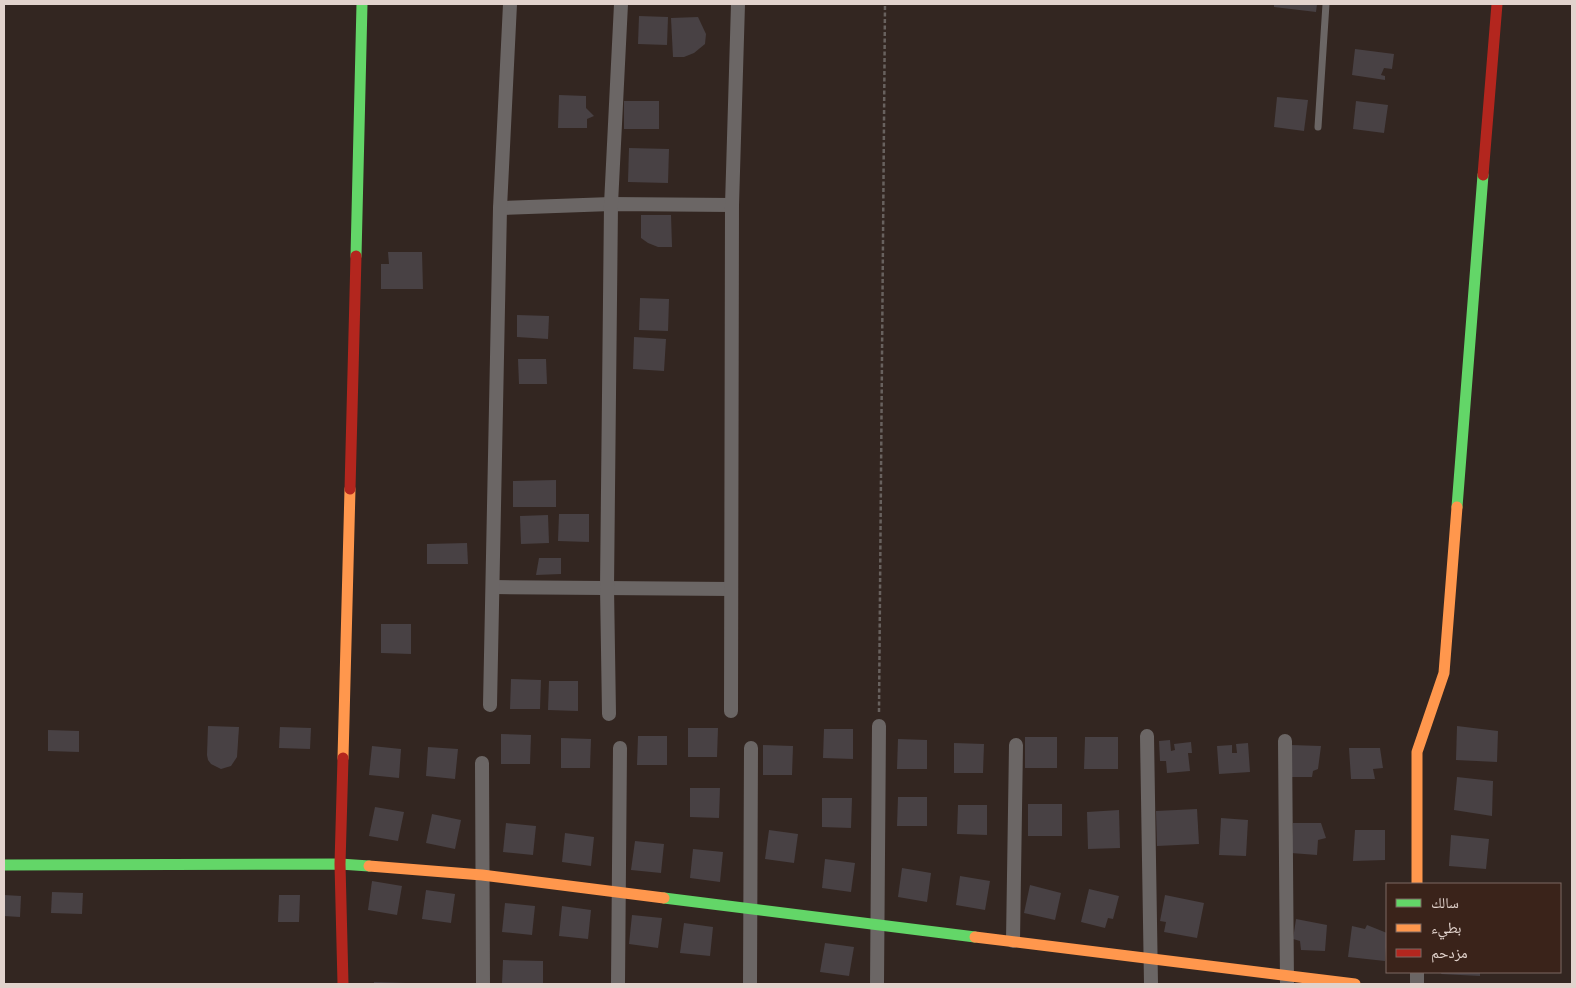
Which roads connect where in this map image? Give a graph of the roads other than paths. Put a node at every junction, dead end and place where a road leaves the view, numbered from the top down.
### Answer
1 (362, 4) edge
2 (510, 4) edge
3 (622, 4) edge
4 (738, 4) edge
5 (1326, 4) edge
6 (1497, 4) edge
7 (1318, 127) dead end
8 (611, 204) junction
9 (732, 205) junction
10 (500, 208) junction
11 (492, 587) junction
12 (607, 587) junction
13 (731, 589) junction
14 (490, 705) dead end
15 (731, 711) dead end
16 (608, 714) dead end
17 (879, 726) road end
18 (1147, 736) dead end
19 (1285, 741) dead end
20 (1016, 745) dead end
21 (620, 748) dead end
22 (751, 748) dead end
23 (482, 762) dead end
24 (340, 864) junction
25 (4, 865) edge
26 (482, 875) junction
27 (1417, 883) edge
28 (620, 892) junction
29 (750, 908) junction
30 (877, 924) junction
31 (1013, 941) junction
32 (1151, 958) junction
33 (1287, 980) edge
34 (343, 984) edge
35 (483, 984) edge
36 (618, 984) edge
37 (750, 984) edge
38 (877, 984) edge
39 (1151, 984) edge
40 (1355, 984) edge

1 - 24 street
2 - 10 street
3 - 8 street
4 - 9 street
5 - 7 lane
6 - 27 street
8 - 9 street
8 - 10 street
8 - 12 street
9 - 13 street
10 - 11 street
11 - 12 street
11 - 14 street
12 - 13 street
12 - 16 street
13 - 15 street
17 - 30 street
18 - 32 street
19 - 33 street
20 - 31 street
21 - 28 street
22 - 29 street
23 - 26 street
24 - 25 street
24 - 26 street
24 - 34 street
26 - 28 street
26 - 35 street
28 - 29 street
28 - 36 street
29 - 30 street
29 - 37 street
30 - 31 street
30 - 38 street
31 - 32 street
32 - 33 street
32 - 39 street
33 - 40 street

